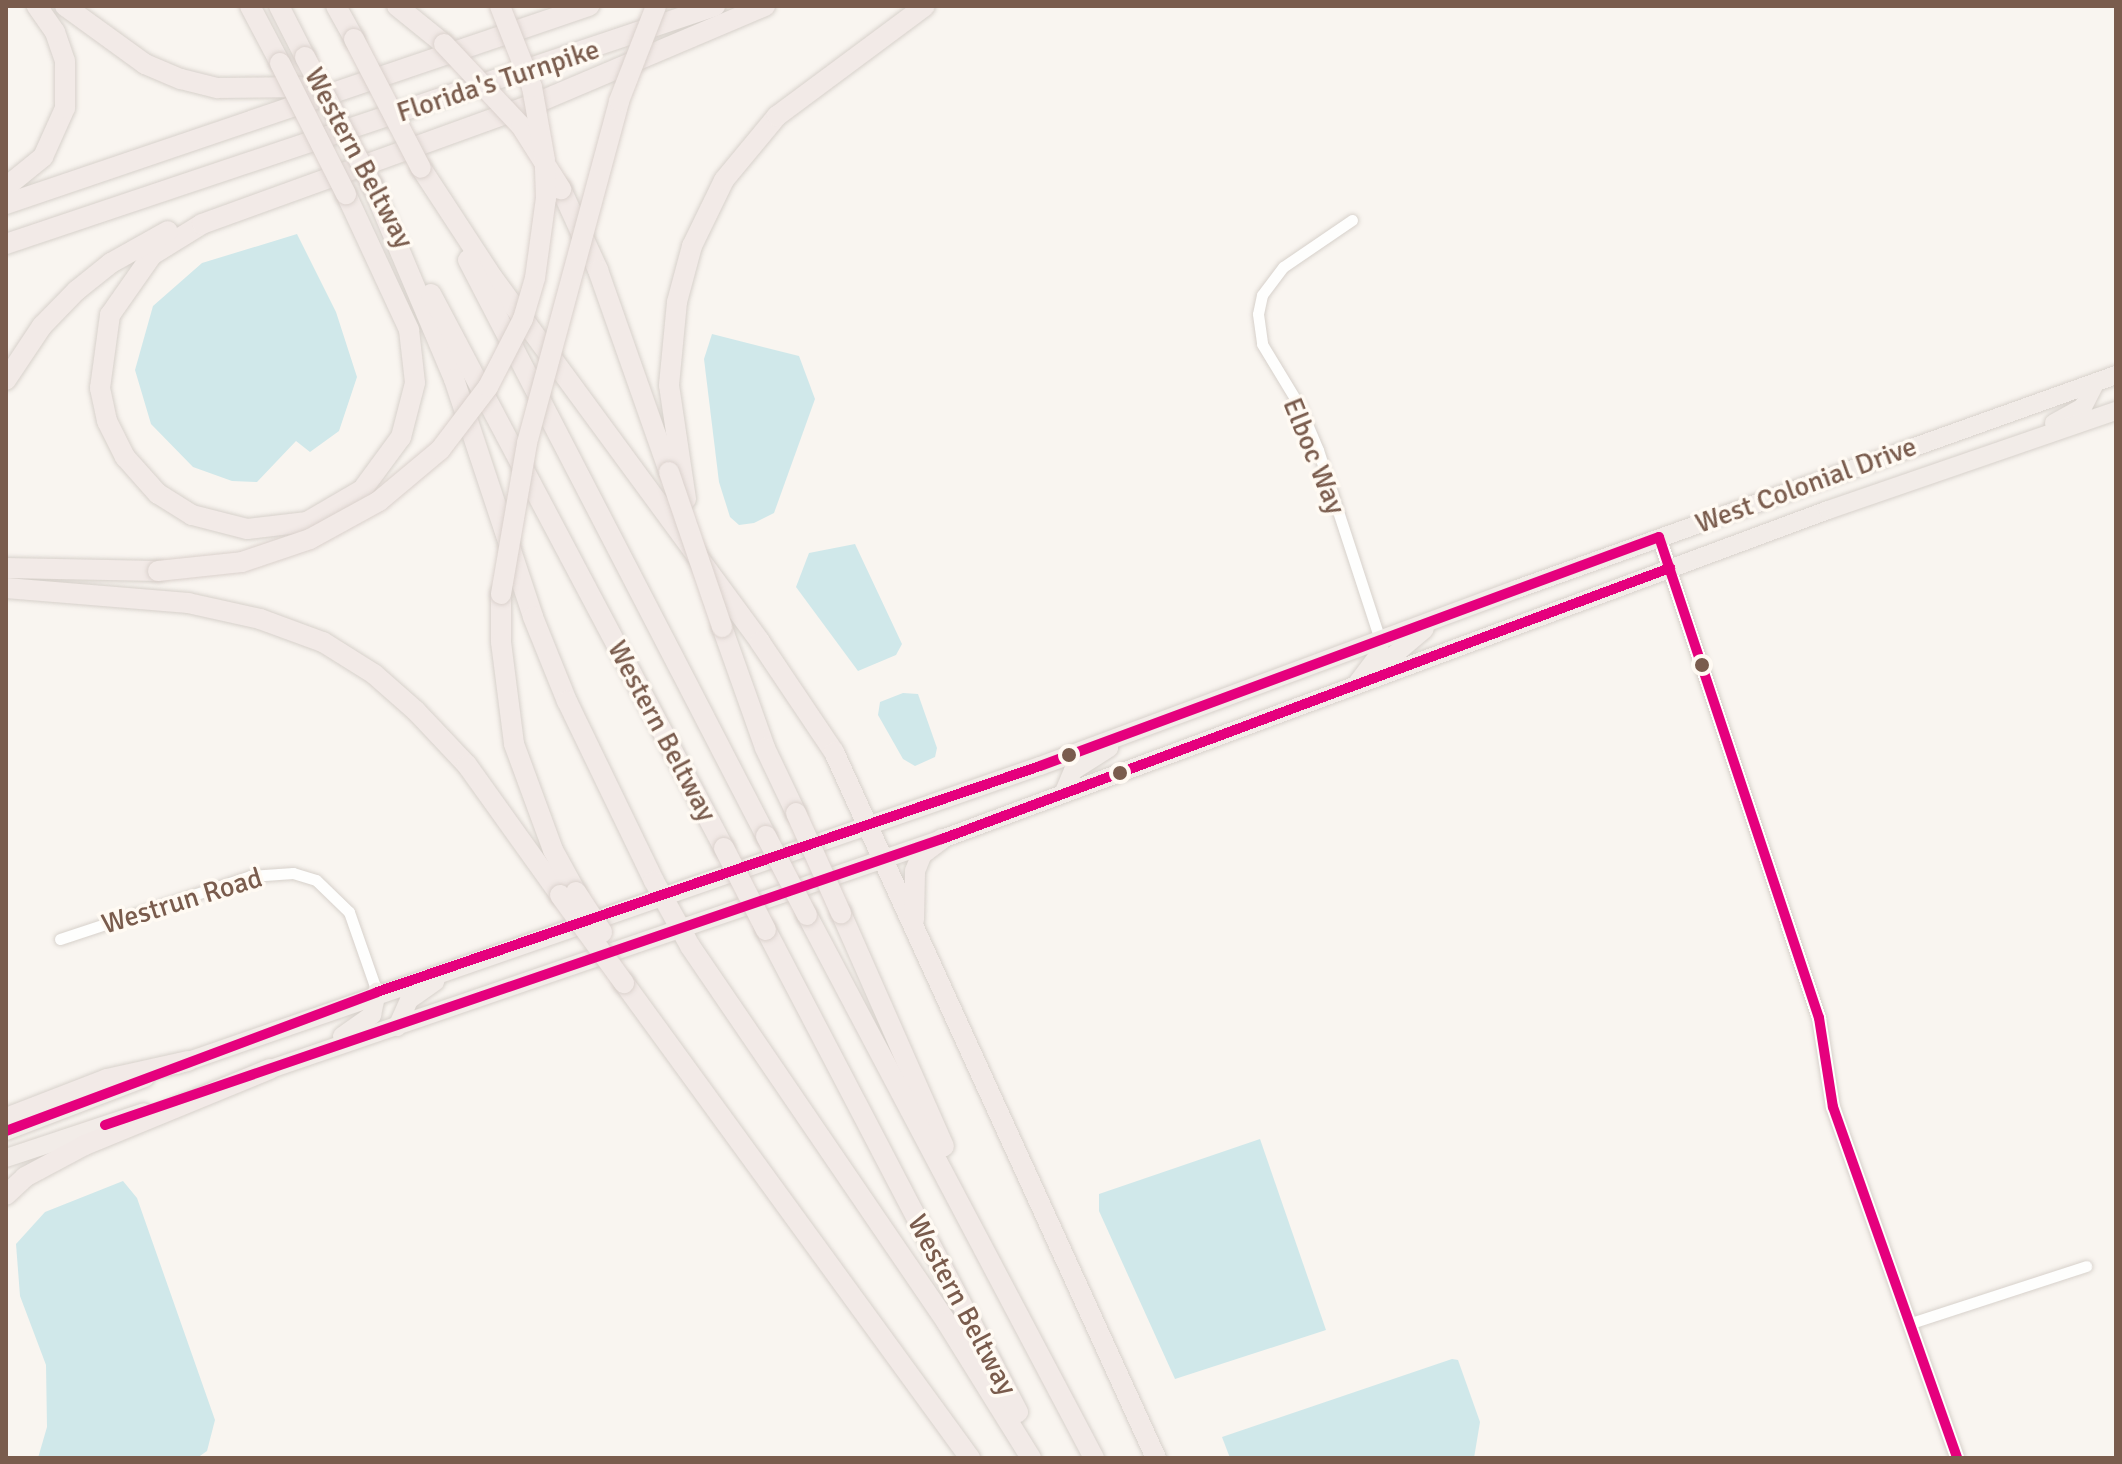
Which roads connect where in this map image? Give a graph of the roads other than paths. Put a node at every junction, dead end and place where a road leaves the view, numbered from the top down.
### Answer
1 (37, 6) edge
2 (65, 6) edge
3 (250, 6) edge
4 (279, 6) edge
5 (336, 6) edge
6 (397, 6) edge
7 (500, 6) edge
8 (589, 6) edge
9 (656, 6) edge
10 (715, 6) edge
11 (765, 6) edge
12 (925, 6) edge
13 (355, 85) junction
14 (421, 168) junction
15 (372, 185) junction
16 (6, 187) edge
17 (287, 190) junction
18 (6, 204) edge
19 (1352, 220) dead end
20 (6, 244) edge
21 (2116, 375) edge
22 (6, 380) edge
23 (2096, 382) junction
24 (2116, 411) edge
25 (2006, 449) junction
26 (1659, 537) junction
27 (6, 568) edge
28 (1670, 568) junction
29 (6, 588) edge
30 (1447, 615) junction
31 (722, 627) junction
32 (1380, 640) junction
33 (1386, 673) junction
34 (1358, 682) junction
35 (1141, 728) junction
36 (1063, 794) junction
37 (869, 823) junction
38 (942, 839) junction
39 (881, 858) junction
40 (568, 894) junction
41 (663, 896) junction
42 (680, 928) junction
43 (914, 928) junction
44 (60, 939) dead end
45 (467, 964) junction
46 (377, 992) junction
47 (397, 1027) junction
48 (188, 1061) junction
49 (270, 1069) junction
50 (6, 1118) edge
51 (6, 1131) edge
52 (6, 1158) edge
53 (6, 1195) edge
54 (969, 1218) junction
55 (2086, 1266) dead end
56 (1914, 1322) junction
57 (970, 1458) edge
58 (1031, 1458) edge
59 (1042, 1458) edge
60 (1094, 1458) edge
61 (1156, 1458) edge
62 (1957, 1458) edge

1 - 16 highway
2 - 13 highway
3 - 17 highway, bridge
4 - 15 highway, Western Beltway, bridge
5 - 14 highway, Western Beltway, bridge
6 - 31 highway, bridge
7 - 27 highway, bridge
8 - 13 highway, Florida's Turnpike
9 - 40 highway, bridge
10 - 20 highway, Florida's Turnpike
11 - 17 highway
12 - 31 highway, bridge
13 - 18 highway, Florida's Turnpike
14 - 37 highway
14 - 54 highway, Western Beltway, bridge
15 - 41 highway
15 - 59 highway, Western Beltway, bridge
17 - 22 highway
19 - 32 street, Elboc Way
21 - 23 highway, West Colonial Drive
23 - 25 highway
23 - 26 highway, West Colonial Drive
24 - 25 highway, West Colonial Drive
25 - 28 highway, West Colonial Drive
26 - 28 street
26 - 30 highway, West Colonial Drive
28 - 33 highway, West Colonial Drive
28 - 56 street
29 - 40 highway
30 - 32 highway, West Colonial Drive
30 - 33 highway
31 - 54 highway, bridge
32 - 34 highway
32 - 35 highway, West Colonial Drive
33 - 34 highway, West Colonial Drive
34 - 36 highway, West Colonial Drive
35 - 36 highway
35 - 37 highway, West Colonial Drive
36 - 38 highway, West Colonial Drive
37 - 39 highway
37 - 41 highway, West Colonial Drive
38 - 39 highway, West Colonial Drive
38 - 43 highway
39 - 42 highway, West Colonial Drive
39 - 43 highway
40 - 57 highway, bridge
41 - 42 highway
41 - 45 highway, West Colonial Drive
42 - 47 highway, West Colonial Drive
42 - 58 highway
43 - 61 highway
44 - 46 street, Westrun Road
45 - 46 highway, West Colonial Drive
45 - 47 highway
46 - 48 highway, West Colonial Drive
46 - 49 highway
47 - 49 highway, West Colonial Drive
48 - 50 highway
48 - 51 highway, West Colonial Drive
49 - 52 highway, West Colonial Drive
49 - 53 highway
54 - 60 highway, Western Beltway
55 - 56 street
56 - 62 street

